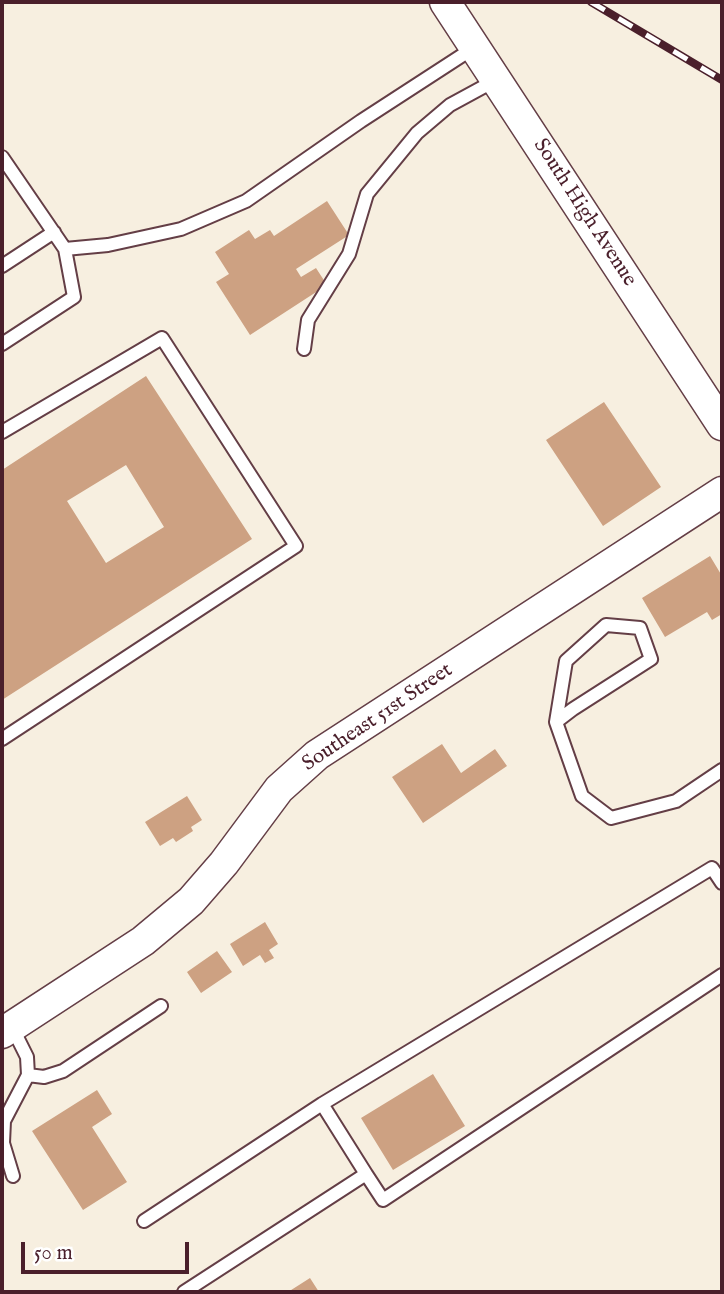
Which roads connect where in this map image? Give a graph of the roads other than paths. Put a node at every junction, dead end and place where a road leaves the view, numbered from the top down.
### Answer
1 (445, 2) edge
2 (475, 47) junction
3 (496, 79) junction
4 (2, 157) edge
5 (54, 232) junction
6 (65, 249) junction
7 (3, 263) edge
8 (2, 344) edge
9 (304, 349) dead end
10 (722, 425) edge
11 (2, 432) edge
12 (722, 492) edge
13 (556, 722) junction
14 (2, 739) edge
15 (722, 770) edge
16 (722, 883) edge
17 (722, 975) edge
18 (161, 1006) dead end
19 (7, 1030) edge
20 (28, 1074) junction
21 (322, 1104) junction
22 (366, 1174) junction
23 (13, 1176) dead end
24 (144, 1221) dead end
25 (184, 1292) edge

1 - 2 street, South High Avenue
2 - 3 street, South High Avenue
2 - 6 lane
3 - 9 lane
3 - 10 street, South High Avenue
4 - 5 lane
5 - 6 lane
5 - 7 lane
6 - 8 lane
11 - 14 lane
12 - 19 street, Southeast 51st Street
13 - 13 lane
13 - 15 lane
16 - 21 lane
17 - 22 lane
18 - 20 lane
19 - 20 lane
20 - 23 lane
21 - 22 lane
21 - 24 lane
22 - 25 lane

